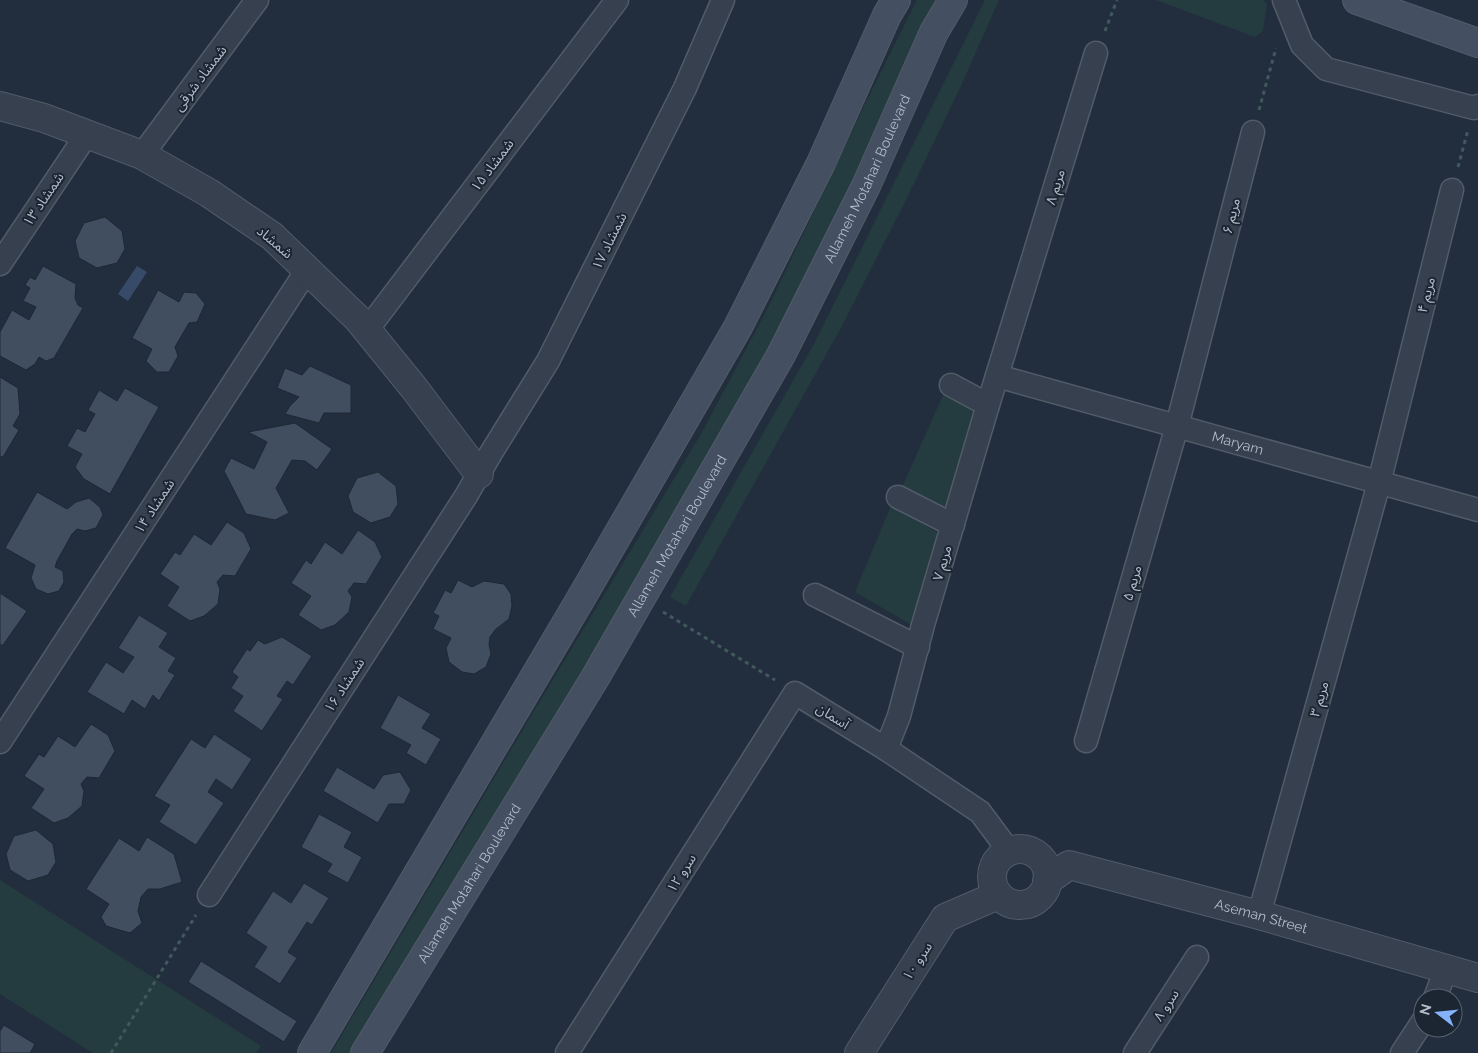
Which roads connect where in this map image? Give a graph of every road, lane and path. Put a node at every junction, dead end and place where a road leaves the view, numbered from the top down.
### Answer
1 (258, 0) edge
2 (617, 0) edge
3 (723, 0) edge
4 (896, 0) edge
5 (953, 0) edge
6 (1117, 0) edge
7 (1284, 0) edge
8 (1357, 0) edge
9 (1478, 44) edge
10 (1277, 46) dead end
11 (1096, 53) joint
12 (0, 106) edge
13 (1476, 107) edge
14 (1253, 132) joint
15 (87, 134) junction
16 (142, 156) junction
17 (1452, 190) joint
18 (0, 264) edge
19 (307, 270) junction
20 (368, 330) junction
21 (997, 376) junction
22 (951, 385) dead end
23 (988, 405) junction
24 (1177, 426) junction
25 (479, 474) junction
26 (1379, 483) junction
27 (898, 497) dead end
28 (1478, 510) edge
29 (953, 525) junction
30 (815, 595) dead end
31 (642, 598) junction
32 (918, 647) junction
33 (795, 693) junction
34 (1086, 741) dead end
35 (0, 742) edge
36 (886, 749) junction
37 (1009, 851) junction
38 (1047, 881) junction
39 (209, 895) joint
40 (998, 895) junction
41 (1259, 915) junction
42 (1197, 957) dead end
43 (1446, 969) junction
44 (1478, 978) edge
45 (1439, 988) edge
46 (1413, 1036) edge
47 (111, 1053) edge
48 (312, 1053) edge
49 (365, 1053) edge
50 (567, 1053) edge
51 (858, 1053) edge
52 (1135, 1053) edge
53 (1402, 1053) edge

1 - 16 street, شمشاد شرقی
2 - 20 street, شمشاد ۱۵
3 - 25 street, شمشاد ۱۷
4 - 48 main road
5 - 31 main road, Allameh Motahari Boulevard
6 - 11 path
7 - 13 street
8 - 9 main road
10 - 14 path
11 - 21 street, مریم ۸
12 - 15 street, شمشاد
13 - 17 path
14 - 24 street, مریم ۶
15 - 16 street, شمشاد
15 - 18 street, شمشاد ۱۳
16 - 19 street, شمشاد
17 - 26 street, مریم ۴
19 - 20 street, شمشاد
19 - 35 street, شمشاد ۱۴
20 - 25 street, شمشاد
21 - 23 street, مریم ۷
21 - 24 street, Maryam
22 - 23 street
23 - 29 street, مریم ۷
24 - 26 street, Maryam
24 - 34 street, مریم ۵
25 - 39 street, شمشاد ۱۶
26 - 28 street, Maryam
26 - 41 street, مریم ۳
27 - 29 street
29 - 32 street, مریم ۷
30 - 32 street
31 - 33 path
31 - 49 main road, Allameh Motahari Boulevard
32 - 36 street, مریم ۷
33 - 36 street, آسمان
33 - 50 street, سرو ۱۲
36 - 37 street, آسمان
37 - 38 street
37 - 40 street
38 - 40 street
38 - 41 street, Aseman Street
39 - 47 path
40 - 51 street, سرو ۱۰
41 - 43 street, Aseman Street
42 - 52 street, سرو ۸
43 - 44 street, Aseman Street
43 - 45 street
46 - 53 street

